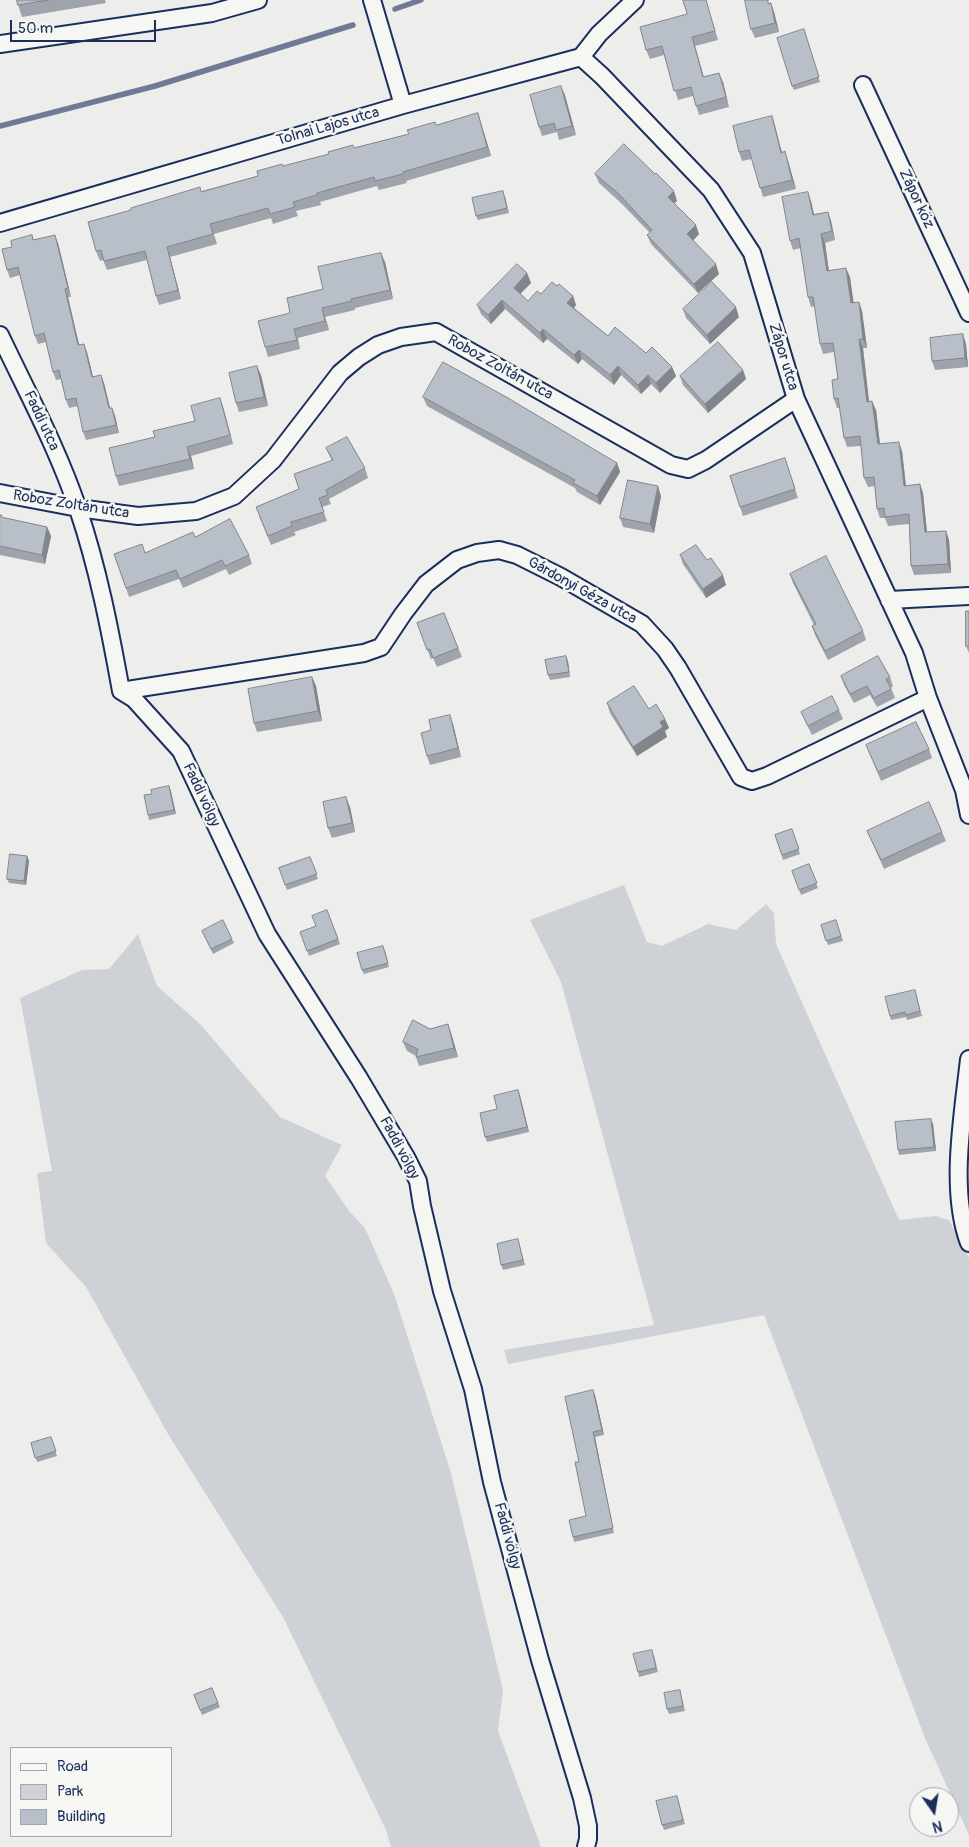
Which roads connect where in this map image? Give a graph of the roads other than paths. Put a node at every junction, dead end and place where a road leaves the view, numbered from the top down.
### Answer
1 (258, 0) edge
2 (372, 0) edge
3 (635, 0) edge
4 (0, 44) edge
5 (581, 57) junction
6 (863, 85) dead end
7 (404, 105) junction
8 (0, 223) edge
9 (969, 314) edge
10 (0, 335) edge
11 (796, 398) junction
12 (0, 494) edge
13 (78, 508) junction
14 (969, 596) edge
15 (889, 600) junction
16 (121, 691) junction
17 (928, 698) junction
18 (969, 814) edge
19 (969, 1059) edge
20 (969, 1243) edge
21 (586, 1847) edge

1 - 4 street
2 - 7 street
3 - 5 street
5 - 7 street, Tolnai Lajos utca
5 - 11 street, Zápor utca
6 - 9 street, Zápor köz
7 - 8 street, Tolnai Lajos utca
10 - 13 street, Faddi utca
11 - 13 street, Roboz Zoltán utca
11 - 15 street, Zápor utca
12 - 13 street, Roboz Zoltán utca
13 - 16 street
14 - 15 street
15 - 17 street, Zápor utca
16 - 17 street, Gárdonyi Géza utca
16 - 21 street, Faddi völgy
17 - 18 street, Zápor utca
19 - 20 street

